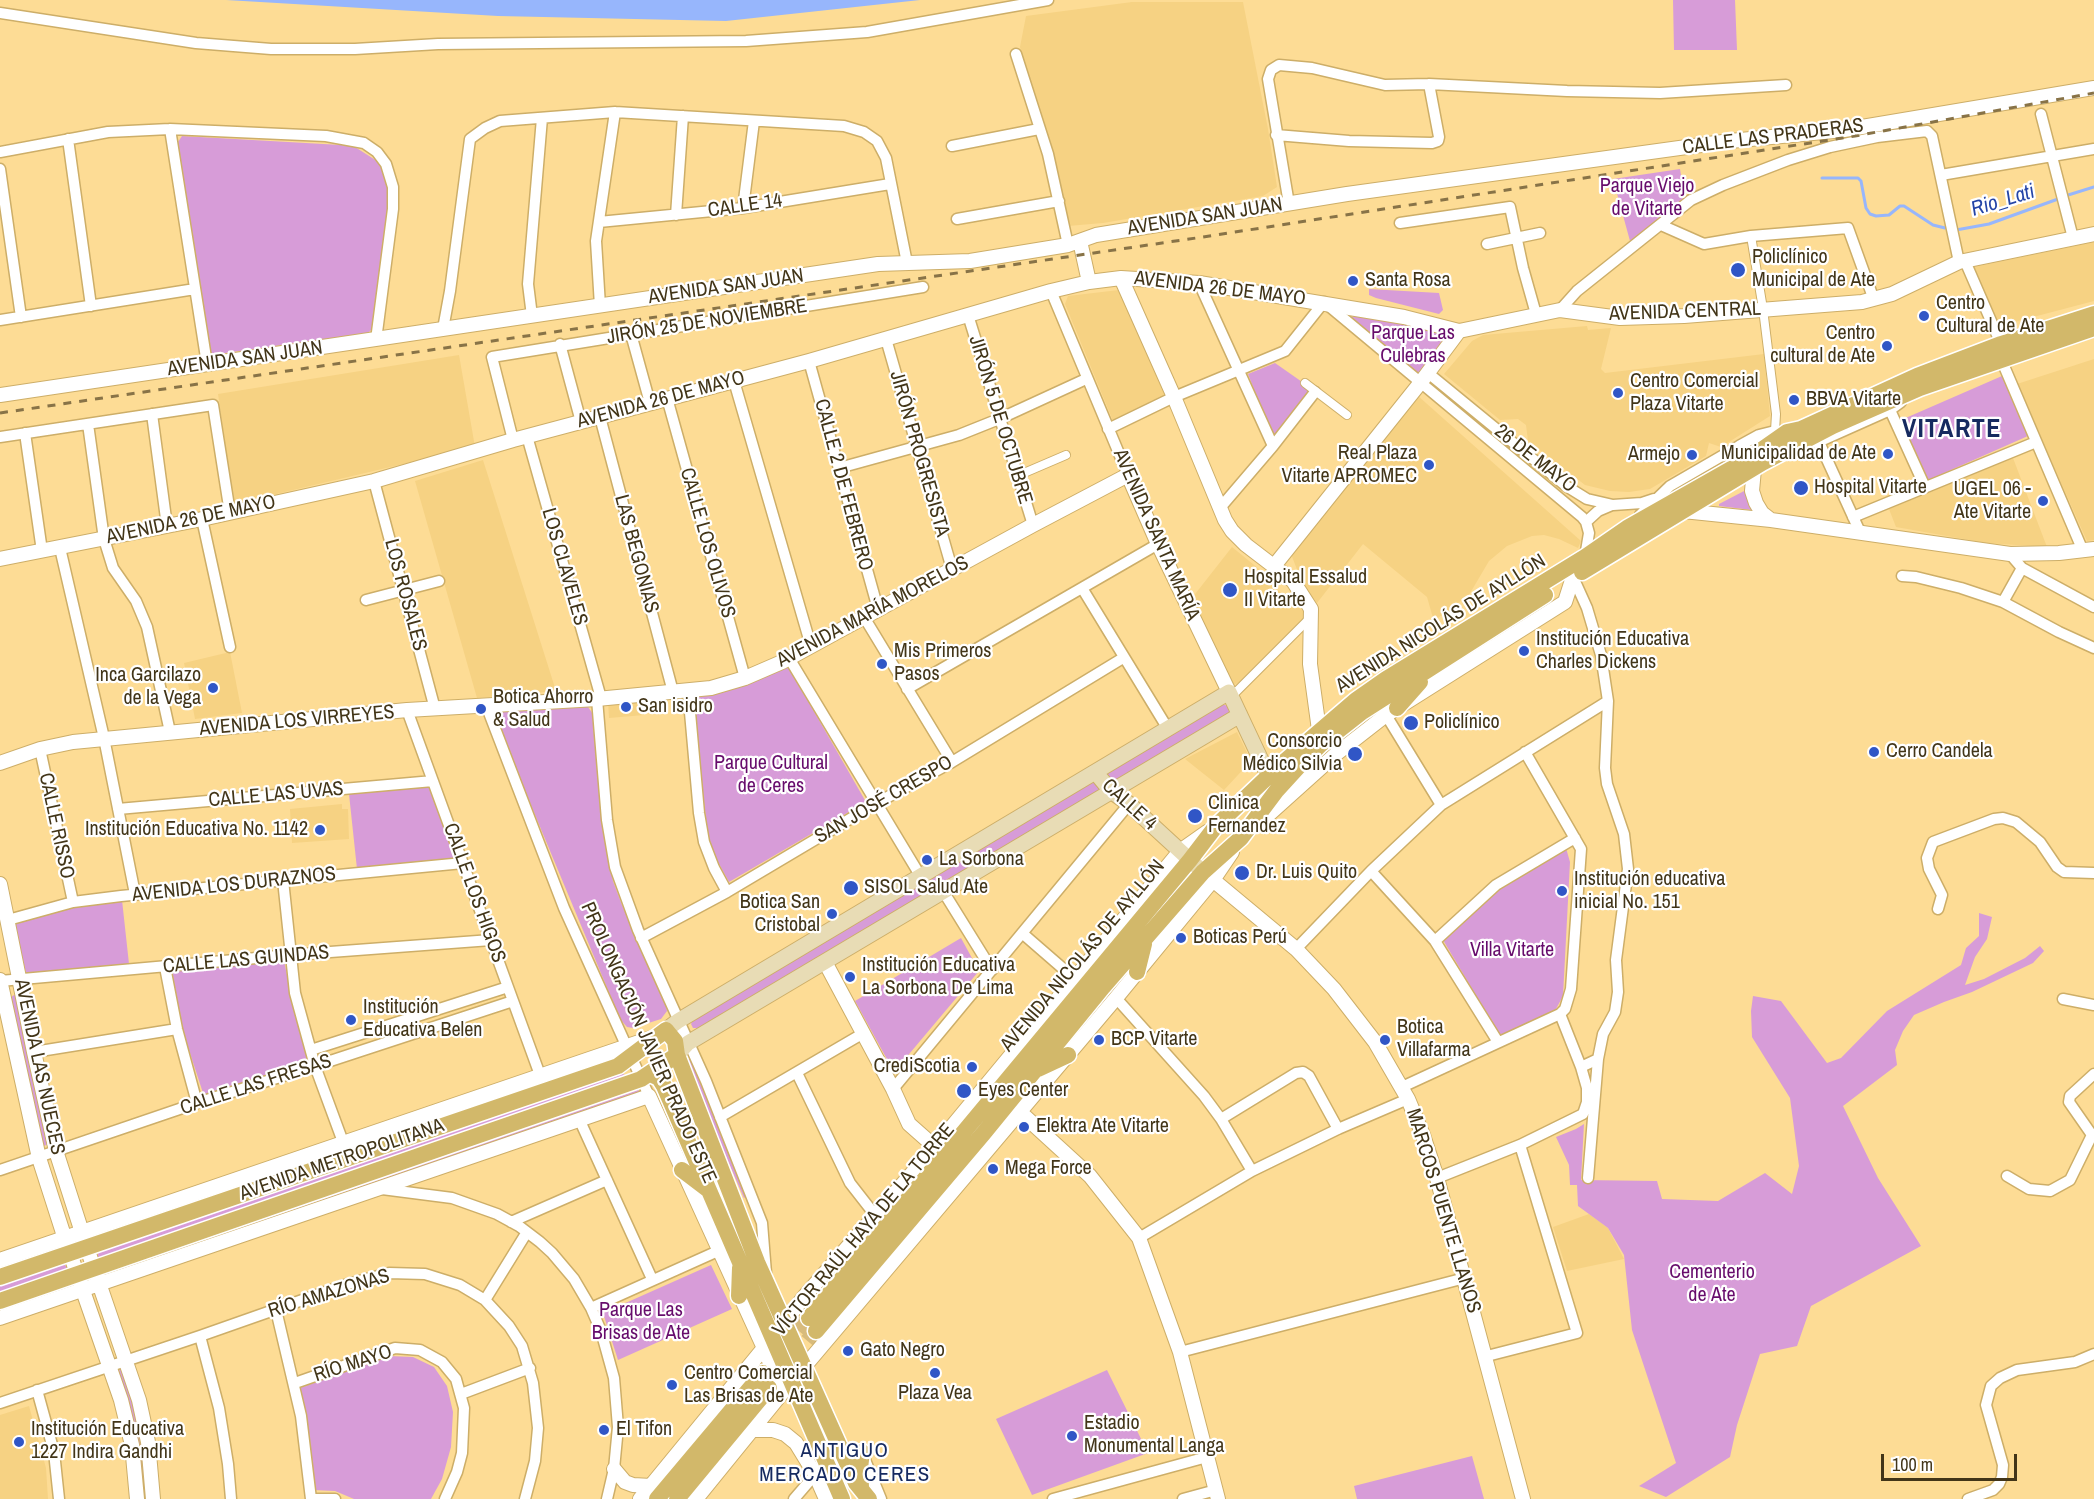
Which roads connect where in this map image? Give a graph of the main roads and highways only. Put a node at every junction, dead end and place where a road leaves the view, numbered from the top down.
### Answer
1 (2094, 314) edge
2 (2094, 328) edge
3 (2001, 351) junction
4 (1919, 382) junction
5 (1433, 666) junction
6 (1391, 712) road end
7 (1239, 715) junction
8 (1095, 773) junction
9 (1268, 775) junction
10 (1111, 791) junction
11 (1185, 855) junction
12 (1208, 876) junction
13 (1138, 935) junction
14 (1100, 948) road end
15 (1137, 972) road end
16 (1035, 1027) road end
17 (668, 1029) junction
18 (677, 1055) junction
19 (1068, 1055) road end
20 (1029, 1066) junction
21 (646, 1076) junction
22 (682, 1170) road end
23 (710, 1191) junction
24 (740, 1262) junction
25 (0, 1277) edge
26 (739, 1296) road end
27 (0, 1300) edge
28 (812, 1324) tunnel mouth
29 (777, 1384) junction
30 (835, 1437) junction
31 (819, 1445) junction
32 (862, 1452) road end
33 (862, 1490) edge
34 (654, 1492) edge
35 (676, 1499) edge
36 (842, 1499) edge

1 - 3 main road, AVENIDA NICOLÁS DE AYLLÓN
2 - 3 main road, AVENIDA NICOLÁS DE AYLLÓN
3 - 4 main road, AVENIDA NICOLÁS DE AYLLÓN
4 - 5 main road, AVENIDA NICOLÁS DE AYLLÓN
4 - 9 main road, AVENIDA NICOLÁS DE AYLLÓN
5 - 6 main road
5 - 12 main road, AVENIDA NICOLÁS DE AYLLÓN
7 - 8 main road, AVENIDA SANTA MARÍA
7 - 9 main road, AVENIDA SANTA MARÍA
7 - 10 main road, AVENIDA METROPOLITANA
8 - 10 main road, CALLE 4
8 - 17 main road
9 - 11 main road, AVENIDA NICOLÁS DE AYLLÓN
10 - 11 main road, CALLE 4
10 - 18 main road, AVENIDA METROPOLITANA
11 - 12 main road, MARCOS PUENTE LLANOS
11 - 13 main road, AVENIDA NICOLÁS DE AYLLÓN
12 - 13 main road, AVENIDA NICOLÁS DE AYLLÓN
13 - 14 main road
13 - 15 main road
13 - 20 main road, AVENIDA NICOLÁS DE AYLLÓN
16 - 20 main road
17 - 18 main road, PROLONGACIÓN JAVIER PRADO ESTE
17 - 25 main road, AVENIDA METROPOLITANA
18 - 21 main road, AVENIDA METROPOLITANA
18 - 30 main road, PROLONGACIÓN JAVIER PRADO ESTE
19 - 20 main road
20 - 28 main road, AVENIDA NICOLÁS DE AYLLÓN
21 - 23 main road, PROLONGACIÓN JAVIER PRADO ESTE
21 - 27 main road, AVENIDA METROPOLITANA
22 - 23 main road
23 - 24 main road, PROLONGACIÓN JAVIER PRADO ESTE
24 - 26 main road
24 - 29 main road, PROLONGACIÓN JAVIER PRADO ESTE
29 - 31 main road, PROLONGACIÓN JAVIER PRADO ESTE
29 - 34 main road
29 - 35 main road
30 - 31 main road
30 - 33 main road, PROLONGACIÓN JAVIER PRADO ESTE
31 - 36 main road, PROLONGACIÓN JAVIER PRADO ESTE
32 - 33 main road
33 - 36 main road

